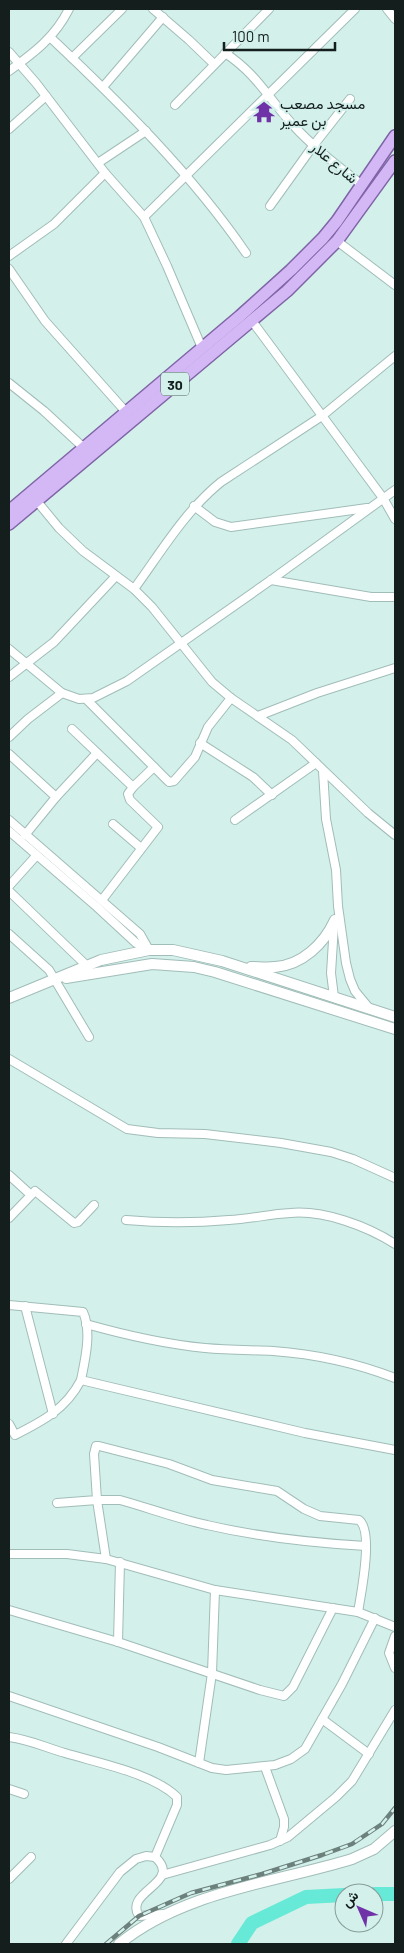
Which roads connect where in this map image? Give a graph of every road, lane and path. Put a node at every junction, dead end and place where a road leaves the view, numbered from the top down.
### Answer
1 (69, 9) edge
2 (122, 9) edge
3 (153, 9) edge
4 (269, 9) edge
5 (355, 9) edge
6 (387, 9) edge
7 (163, 17) junction
8 (395, 19) edge
9 (51, 38) junction
10 (9, 52) edge
11 (225, 53) junction
12 (72, 58) junction
13 (19, 64) junction
14 (214, 64) junction
15 (9, 70) edge
16 (103, 87) junction
17 (268, 94) junction
18 (46, 96) junction
19 (350, 99) dead end
20 (175, 105) dead end
21 (9, 129) edge
22 (146, 131) junction
23 (395, 136) edge
24 (313, 146) junction
25 (395, 161) edge
26 (98, 163) junction
27 (105, 172) junction
28 (186, 176) junction
29 (362, 185) junction
30 (270, 206) dead end
31 (144, 217) junction
32 (337, 241) junction
33 (246, 253) dead end
34 (9, 256) edge
35 (9, 269) edge
36 (395, 285) edge
37 (252, 321) junction
38 (202, 348) junction
39 (395, 356) edge
40 (188, 366) junction
41 (9, 383) edge
42 (166, 384) junction
43 (126, 412) junction
44 (322, 416) junction
45 (84, 448) junction
46 (395, 490) edge
47 (383, 498) junction
48 (36, 500) junction
49 (194, 506) junction
50 (368, 508) junction
51 (9, 511) edge
52 (395, 519) edge
53 (9, 524) edge
54 (116, 576) junction
55 (271, 580) junction
56 (134, 589) junction
57 (395, 597) edge
58 (180, 643) junction
59 (9, 649) edge
60 (27, 663) junction
61 (395, 668) edge
62 (9, 678) edge
63 (62, 693) junction
64 (231, 698) junction
65 (86, 700) junction
66 (258, 716) junction
67 (72, 729) dead end
68 (9, 737) edge
69 (200, 743) junction
70 (97, 753) junction
71 (9, 754) edge
72 (316, 763) junction
73 (154, 767) junction
74 (323, 771) junction
75 (133, 787) junction
76 (272, 795) junction
77 (56, 797) junction
78 (9, 820) edge
79 (235, 820) dead end
80 (113, 824) dead end
81 (9, 831) edge
82 (25, 835) junction
83 (395, 835) edge
84 (141, 848) junction
85 (36, 856) junction
86 (9, 886) edge
87 (9, 891) edge
88 (102, 900) junction
89 (338, 906) junction
90 (335, 920) junction
91 (9, 934) edge
92 (149, 950) junction
93 (152, 964) junction
94 (238, 966) junction
95 (88, 969) junction
96 (52, 980) junction
97 (334, 997) junction
98 (9, 998) edge
99 (368, 1008) junction
100 (335, 1009) junction
101 (395, 1017) edge
102 (395, 1029) edge
103 (89, 1037) dead end
104 (9, 1059) edge
105 (9, 1175) edge
106 (395, 1178) edge
107 (31, 1194) junction
108 (94, 1205) dead end
109 (9, 1218) edge
110 (126, 1220) dead end
111 (395, 1244) edge
112 (9, 1305) edge
113 (25, 1306) junction
114 (86, 1324) junction
115 (395, 1378) edge
116 (81, 1380) junction
117 (53, 1414) junction
118 (9, 1424) edge
119 (12, 1436) edge
120 (395, 1450) edge
121 (97, 1500) junction
122 (58, 1503) dead end
123 (366, 1546) junction
124 (9, 1554) edge
125 (106, 1559) junction
126 (120, 1562) junction
127 (215, 1590) junction
128 (333, 1608) junction
129 (9, 1610) edge
130 (358, 1612) junction
131 (375, 1618) junction
132 (395, 1627) edge
133 (395, 1636) edge
134 (118, 1642) junction
135 (395, 1668) edge
136 (212, 1674) junction
137 (9, 1696) edge
138 (395, 1710) edge
139 (322, 1719) junction
140 (9, 1737) edge
141 (369, 1754) junction
142 (199, 1763) junction
143 (265, 1766) junction
144 (9, 1789) edge
145 (24, 1794) dead end
146 (395, 1831) edge
147 (280, 1840) junction
148 (155, 1856) junction
149 (30, 1857) dead end
150 (162, 1875) junction
151 (9, 1879) edge
152 (170, 1913) junction
153 (66, 1944) edge
154 (119, 1944) edge

1 - 9 street
2 - 12 street
3 - 7 street
4 - 11 street
5 - 17 street
6 - 8 street
7 - 14 street
7 - 16 street
9 - 12 street
9 - 13 street
10 - 13 street
11 - 14 street
11 - 17 street, شارع علار
12 - 16 street
13 - 15 street
13 - 18 street
14 - 20 street
16 - 22 street
17 - 24 street, شارع علار
17 - 28 street
18 - 21 street
18 - 26 street
19 - 24 street
22 - 26 street
22 - 28 street
23 - 29 main road, 30
24 - 29 street, شارع علار
24 - 30 street
25 - 32 main road, 30
26 - 27 street
27 - 31 street
27 - 34 street
28 - 31 street
28 - 33 street
29 - 38 main road, 30
31 - 38 street
32 - 36 street
32 - 37 main road, 30
35 - 43 street
37 - 40 main road, 30
37 - 44 street
38 - 40 main road, 30
39 - 44 street
40 - 42 main road, 30
41 - 45 street
42 - 43 main road, 30
42 - 48 main road, 30
43 - 45 main road, 30
44 - 47 street
44 - 49 street
45 - 51 main road, 30
46 - 47 street
47 - 50 street
47 - 52 street
48 - 53 main road, 30
48 - 54 street
49 - 50 street
49 - 56 street
50 - 55 street
54 - 56 street
54 - 60 street
55 - 57 street
55 - 58 street
56 - 58 street
58 - 64 street
58 - 65 street
59 - 60 street
60 - 62 street
60 - 63 street
61 - 66 street
63 - 65 street
63 - 68 street
64 - 66 street
64 - 69 street
65 - 73 street
66 - 72 street
67 - 70 street
69 - 73 street
69 - 76 street
70 - 75 street
70 - 77 street
71 - 77 street
72 - 74 street
72 - 76 street
73 - 75 street
74 - 83 street
74 - 89 street
75 - 84 street
76 - 79 street
77 - 82 street
78 - 82 street
80 - 84 street
81 - 85 street
82 - 88 street
84 - 88 street
85 - 86 street
85 - 92 street
87 - 95 street
88 - 92 street
89 - 90 street
89 - 99 street
90 - 94 street
90 - 97 street
91 - 96 street
92 - 93 street
92 - 94 street
92 - 95 street
93 - 95 street
93 - 100 street
94 - 97 street
95 - 96 street
96 - 98 street
96 - 103 street
97 - 99 street
97 - 100 street
99 - 101 street
100 - 102 street
104 - 106 street
105 - 107 street
107 - 108 street
107 - 109 street
110 - 111 street
112 - 113 street
113 - 114 street
113 - 117 street
114 - 115 street
114 - 116 street
116 - 117 street
116 - 120 street
117 - 119 street
118 - 119 street
121 - 122 street
121 - 123 street
121 - 123 street
121 - 125 street
123 - 130 street
124 - 125 street
125 - 126 street
126 - 127 street
126 - 134 street
127 - 128 street
127 - 136 street
128 - 130 street
128 - 136 street
129 - 134 street
130 - 131 street
131 - 132 street
131 - 139 street
133 - 135 street
134 - 136 street
136 - 142 street
137 - 142 street
138 - 141 street
139 - 141 street
139 - 143 street
140 - 148 street
141 - 147 street
142 - 143 street
143 - 147 street
144 - 145 street
146 - 152 street
147 - 150 street
148 - 150 street
148 - 153 street
149 - 151 street
150 - 152 street
152 - 154 street

